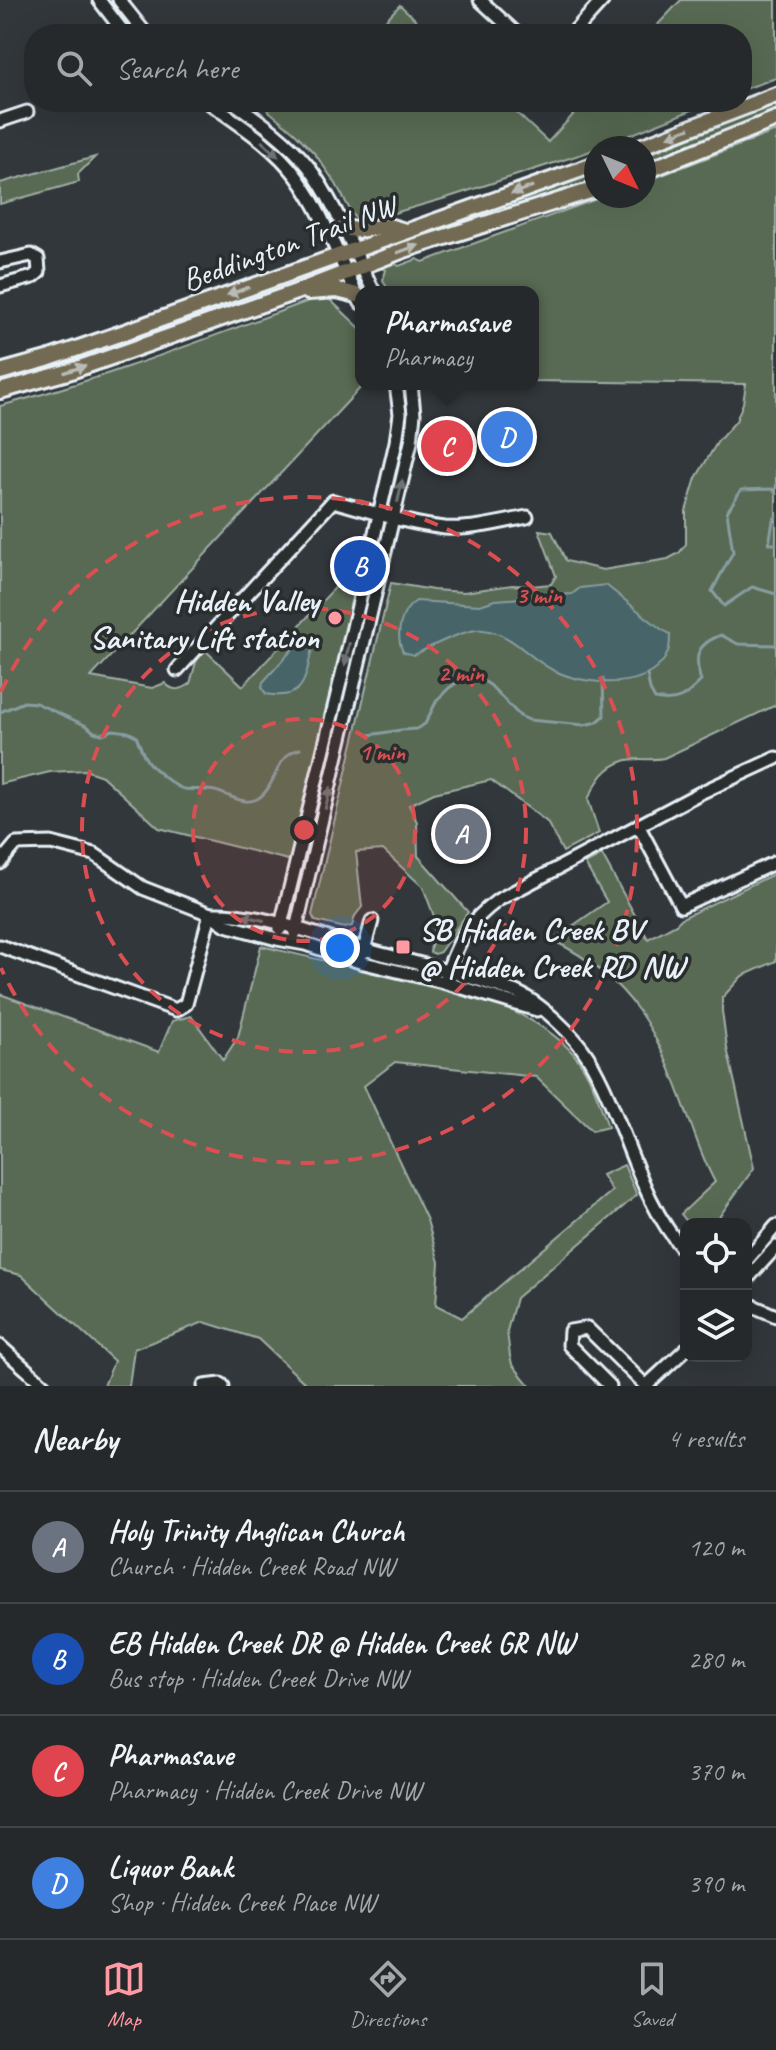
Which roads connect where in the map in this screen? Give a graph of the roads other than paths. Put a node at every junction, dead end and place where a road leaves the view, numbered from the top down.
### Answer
1 (99, 0) edge
2 (119, 0) edge
3 (480, 0) edge
4 (603, 0) edge
5 (117, 24) edge
6 (138, 24) edge
7 (506, 24) edge
8 (581, 24) edge
9 (776, 95) edge
10 (752, 104) edge
11 (27, 112) dead end
12 (221, 112) edge
13 (246, 112) edge
14 (731, 112) edge
15 (776, 119) edge
16 (0, 121) edge
17 (656, 141) edge
18 (656, 167) edge
19 (584, 168) edge
20 (584, 193) edge
21 (343, 228) junction
22 (406, 231) junction
23 (353, 250) junction
24 (338, 255) junction
25 (0, 262) edge
26 (354, 269) junction
27 (0, 286) edge
28 (357, 286) edge
29 (369, 286) edge
30 (296, 292) junction
31 (355, 297) edge
32 (0, 372) edge
33 (397, 390) edge
34 (412, 390) edge
35 (0, 391) edge
36 (400, 414) junction
37 (414, 414) junction
38 (380, 514) junction
39 (527, 517) dead end
40 (394, 518) junction
41 (354, 621) junction
42 (369, 623) junction
43 (177, 670) dead end
44 (776, 758) edge
45 (638, 825) junction
46 (776, 862) edge
47 (0, 863) edge
48 (210, 914) junction
49 (372, 921) dead end
50 (282, 924) junction
51 (296, 929) junction
52 (277, 939) junction
53 (292, 941) junction
54 (0, 946) edge
55 (364, 949) junction
56 (360, 962) junction
57 (448, 970) junction
58 (443, 982) junction
59 (545, 1012) junction
60 (776, 1226) edge
61 (680, 1246) edge
62 (776, 1247) edge
63 (752, 1254) edge
64 (752, 1273) edge
65 (752, 1304) edge
66 (776, 1316) edge
67 (0, 1346) edge
68 (680, 1355) edge
69 (45, 1386) edge
70 (204, 1386) edge
71 (223, 1386) edge
72 (610, 1386) edge
73 (646, 1386) edge

1 - 5 street
2 - 6 street
3 - 7 street
4 - 8 street
9 -> 10 main road
11 - 16 street
12 -> 24 street
13 - 21 street
14 -> 17 main road
15 - 18 main road
19 -> 22 main road, Beddington Trail NW
26 -> 20 main road, Beddington Trail NW
21 - 22 main road
21 - 23 street
22 - 23 main road, Beddington Trail NW
23 - 24 main road, Beddington Trail NW
23 - 26 street
24 - 26 street
24 -> 32 main road, Beddington Trail NW
25 - 27 street
26 - 28 street
26 - 29 street
26 - 30 main road, Beddington Trail NW
30 - 31 main road
35 -> 30 main road, Beddington Trail NW
33 - 36 street
34 - 37 street
36 - 37 street
36 - 38 street
40 -> 37 street
38 - 40 street
38 - 41 street
38 - 43 street
39 - 40 street
40 - 42 street
41 - 42 street
41 -> 50 street
51 -> 42 street
44 - 45 street
45 - 46 street
45 - 57 street
47 - 48 street
50 -> 48 street
48 - 52 street
48 - 54 street
49 - 55 street
50 - 51 street
50 - 52 street
51 - 53 street
51 - 55 street
52 - 53 street
53 - 56 street
55 - 56 street
55 - 57 street
56 - 58 street
57 - 58 street
57 - 59 street
58 - 59 street
59 - 61 street
60 - 63 street
62 - 64 street
65 - 66 street
67 - 69 street
68 - 73 street
70 - 71 street
72 - 73 street

